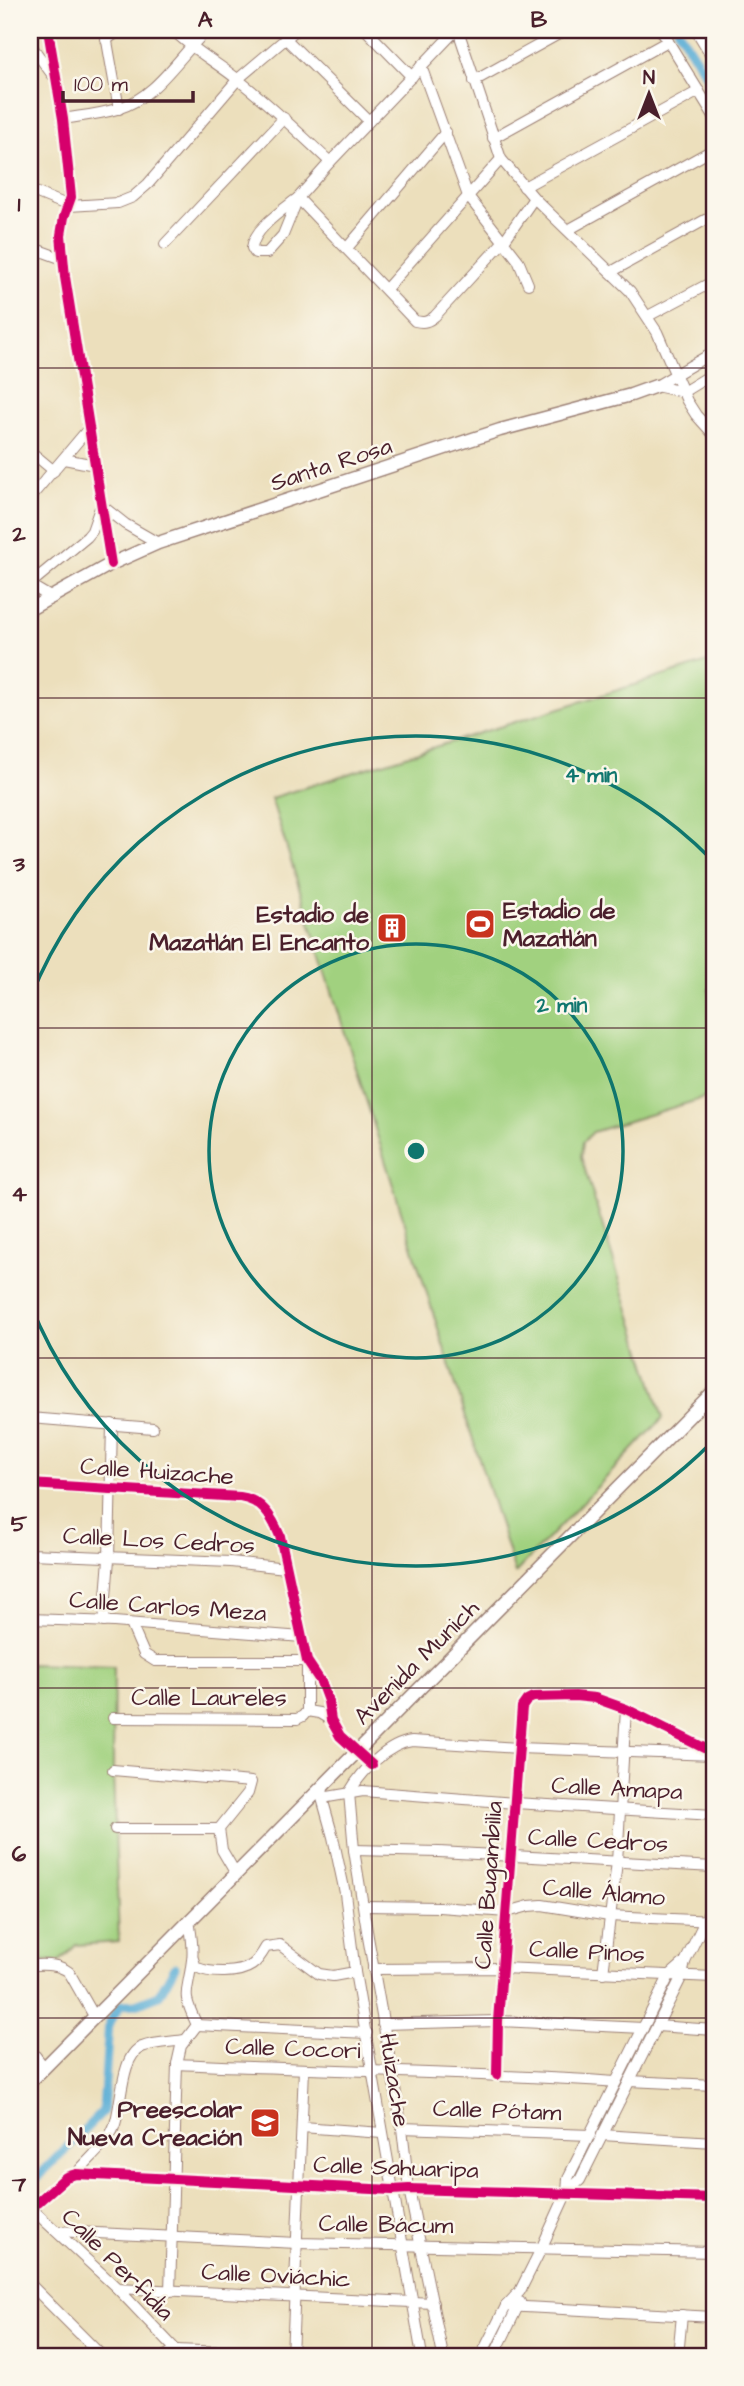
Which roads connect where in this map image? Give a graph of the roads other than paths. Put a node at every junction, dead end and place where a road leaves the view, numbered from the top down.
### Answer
1 (48, 30) edge
2 (120, 30) edge
3 (173, 30) edge
4 (207, 30) edge
5 (296, 30) edge
6 (366, 30) edge
7 (566, 30) edge
8 (661, 30) edge
9 (696, 30) edge
10 (451, 31) edge
11 (105, 35) edge
12 (285, 38) junction
13 (668, 41) junction
14 (30, 44) edge
15 (189, 46) junction
16 (714, 60) edge
17 (421, 65) junction
18 (412, 77) junction
19 (238, 79) junction
20 (57, 81) junction
21 (474, 81) junction
22 (699, 91) junction
23 (119, 109) junction
24 (714, 116) edge
25 (284, 118) junction
26 (63, 120) junction
27 (369, 121) junction
28 (446, 132) junction
29 (493, 138) junction
30 (714, 149) edge
31 (501, 159) junction
32 (330, 162) junction
33 (523, 187) junction
34 (30, 190) edge
35 (468, 196) junction
36 (298, 198) junction
37 (534, 198) junction
38 (69, 206) junction
39 (714, 215) edge
40 (568, 230) junction
41 (504, 241) junction
42 (165, 244) dead end
43 (30, 247) edge
44 (347, 248) junction
45 (63, 259) junction
46 (611, 272) junction
47 (714, 281) edge
48 (528, 284) dead end
49 (386, 289) junction
50 (648, 316) junction
51 (714, 352) edge
52 (714, 373) edge
53 (674, 375) junction
54 (656, 386) junction
55 (682, 392) junction
56 (89, 428) junction
57 (714, 435) edge
58 (30, 451) edge
59 (64, 458) junction
60 (95, 465) junction
61 (54, 471) junction
62 (30, 498) edge
63 (102, 505) junction
64 (158, 543) junction
65 (111, 564) junction
66 (30, 584) edge
67 (52, 598) junction
68 (32, 606) edge
69 (714, 1391) edge
70 (30, 1418) edge
71 (112, 1424) junction
72 (153, 1428) dead end
73 (30, 1484) edge
74 (111, 1488) junction
75 (30, 1555) edge
76 (109, 1559) junction
77 (286, 1568) junction
78 (30, 1619) edge
79 (104, 1622) junction
80 (131, 1624) junction
81 (302, 1637) junction
82 (307, 1661) junction
83 (626, 1709) junction
84 (305, 1714) junction
85 (113, 1718) dead end
86 (331, 1720) junction
87 (518, 1748) junction
88 (356, 1752) junction
89 (625, 1753) junction
90 (714, 1754) edge
91 (372, 1765) junction
92 (113, 1770) dead end
93 (323, 1792) junction
94 (349, 1793) junction
95 (515, 1803) junction
96 (621, 1810) junction
97 (714, 1815) edge
98 (115, 1829) dead end
99 (219, 1829) junction
100 (353, 1834) junction
101 (333, 1837) junction
102 (354, 1850) junction
103 (512, 1857) junction
104 (617, 1862) junction
105 (714, 1867) edge
106 (236, 1874) junction
107 (345, 1893) junction
108 (362, 1893) junction
109 (714, 1902) edge
110 (364, 1906) junction
111 (507, 1912) junction
112 (610, 1916) junction
113 (189, 1920) junction
114 (710, 1921) edge
115 (193, 1959) junction
116 (685, 1962) junction
117 (30, 1965) edge
118 (502, 1968) junction
119 (373, 1969) junction
120 (355, 1972) junction
121 (603, 1973) junction
122 (669, 1976) junction
123 (682, 1976) junction
124 (714, 1978) edge
125 (94, 2016) junction
126 (498, 2021) junction
127 (383, 2024) junction
128 (197, 2025) junction
129 (657, 2026) junction
130 (643, 2028) junction
131 (714, 2030) edge
132 (367, 2033) junction
133 (185, 2040) junction
134 (30, 2049) edge
135 (177, 2064) junction
136 (44, 2067) junction
137 (304, 2070) junction
138 (373, 2072) junction
139 (391, 2073) junction
140 (497, 2075) junction
141 (629, 2081) junction
142 (30, 2082) edge
143 (616, 2082) junction
144 (714, 2085) edge
145 (302, 2127) junction
146 (402, 2128) junction
147 (382, 2133) junction
148 (597, 2135) junction
149 (714, 2142) edge
150 (76, 2174) junction
151 (173, 2178) junction
152 (300, 2185) junction
153 (410, 2189) junction
154 (392, 2190) junction
155 (567, 2192) junction
156 (714, 2198) edge
157 (30, 2208) edge
158 (56, 2231) junction
159 (170, 2235) junction
160 (297, 2243) junction
161 (402, 2245) junction
162 (420, 2245) junction
163 (541, 2249) junction
164 (714, 2252) edge
165 (30, 2284) edge
166 (117, 2288) junction
167 (170, 2291) junction
168 (520, 2291) junction
169 (295, 2298) junction
170 (413, 2303) junction
171 (433, 2303) junction
172 (519, 2305) junction
173 (506, 2306) junction
174 (682, 2315) junction
175 (714, 2317) edge
176 (176, 2350) junction
177 (102, 2356) edge
178 (165, 2356) edge
179 (292, 2356) edge
180 (324, 2356) edge
181 (422, 2356) edge
182 (443, 2356) edge
183 (481, 2356) edge
184 (494, 2356) edge
185 (678, 2356) edge

1 - 20 street
2 - 11 street
3 - 15 street
4 - 15 street
5 - 12 street
6 - 18 street
7 - 21 street
8 - 13 street
9 - 16 street
10 - 17 street
10 - 21 street
11 - 23 street
12 - 19 street
12 - 27 street
13 - 22 street
13 - 29 street
14 - 20 street
15 - 19 street
15 - 23 street
17 - 18 street
17 - 28 street
18 - 27 street
19 - 25 street
19 - 38 street
20 - 26 street
21 - 29 street
22 - 24 street
22 - 33 street
23 - 26 street
25 - 32 street
25 - 42 street
26 - 38 street
27 - 32 street
28 - 35 street
28 - 44 street
29 - 31 street
30 - 40 street
31 - 33 street
31 - 35 street
32 - 36 street
33 - 37 street
34 - 38 street
35 - 41 street
35 - 49 street
36 - 36 street
36 - 44 street
37 - 40 street
37 - 41 street
38 - 45 street
39 - 46 street
40 - 46 street
41 - 48 street
41 - 49 street
43 - 45 street
44 - 49 street
45 - 56 street
46 - 50 street
47 - 50 street
50 - 53 street
51 - 53 street
52 - 55 street
53 - 54 street
53 - 55 street
54 - 55 street
54 - 64 main road, Santa Rosa
55 - 57 street
56 - 59 street
56 - 60 street
58 - 61 street
59 - 60 street
59 - 61 street
60 - 63 street
61 - 62 street
63 - 64 street
63 - 65 street
63 - 66 street
64 - 65 main road, Santa Rosa
65 - 67 main road, Santa Rosa
66 - 67 street
67 - 68 main road, Santa Rosa
69 - 88 main road, Avenida Munich
70 - 71 street
71 - 72 street
71 - 74 street
73 - 74 street, Calle Huizache
74 - 76 street
74 - 77 street, Calle Huizache
75 - 76 street, Calle Los Cedros
76 - 77 street, Calle Los Cedros
76 - 79 street
77 - 81 street, Calle Huizache
78 - 79 street, Calle Carlos Meza
79 - 80 street, Calle Carlos Meza
80 - 81 street, Calle Carlos Meza
80 - 82 street
81 - 82 street, Calle Huizache
82 - 84 street
82 - 86 street, Calle Huizache
83 - 87 street, Calle Bugambilia
83 - 89 street
83 - 90 street
84 - 85 street, Calle Laureles
84 - 86 street
86 - 88 street, Calle Huizache
87 - 89 street
87 - 91 street
87 - 95 street, Calle Bugambilia
88 - 91 street, Calle Huizache
88 - 93 main road, Avenida Munich
89 - 90 street
89 - 96 street
91 - 94 street
92 - 99 street
93 - 94 street, Calle Amapa
93 - 101 street, Huizache
93 - 106 main road, Avenida Munich
94 - 95 street, Calle Amapa
94 - 100 street, Huizache
95 - 96 street, Calle Amapa
95 - 103 street, Calle Bugambilia
96 - 97 street, Calle Amapa
96 - 104 street
98 - 99 street
99 - 106 street
100 - 101 street
100 - 102 street, Huizache
101 - 107 street, Huizache
102 - 103 street, Calle Cedros
102 - 108 street, Huizache
103 - 104 street, Calle Cedros
103 - 111 street, Calle Bugambilia
104 - 105 street, Calle Cedros
104 - 112 street
106 - 113 main road, Avenida Munich
107 - 108 street
107 - 120 street, Huizache
108 - 110 street, Huizache
109 - 114 street
110 - 111 street, Calle Álamo
110 - 119 street, Huizache
111 - 112 street, Calle Álamo
111 - 118 street, Calle Bugambilia
112 - 114 street, Calle Álamo
112 - 121 street
113 - 115 street
113 - 125 main road, Avenida Munich
114 - 116 street
115 - 120 street
115 - 128 street
116 - 122 street
116 - 123 street
117 - 125 street
118 - 119 street, Calle Pinos
118 - 121 street, Calle Pinos
118 - 126 street, Calle Bugambilia
119 - 127 street, Huizache
120 - 132 street, Huizache
121 - 122 street, Calle Pinos
122 - 123 street, Calle Pinos
122 - 130 street
123 - 124 street, Calle Pinos
123 - 129 street
125 - 136 main road, Avenida Munich
126 - 127 street
126 - 130 street
126 - 140 street, Calle Bugambilia
127 - 139 street, Huizache
128 - 132 street
128 - 133 street
129 - 131 street
129 - 141 street
130 - 143 street
132 - 138 street, Huizache
133 - 135 street
133 - 150 street
134 - 136 street
135 - 137 street, Calle Cocori
135 - 151 street
136 - 142 main road, Avenida Munich
137 - 138 street, Calle Cocori
137 - 145 street
138 - 139 street, Calle Cocori
138 - 147 street, Huizache
139 - 140 street, Calle Cocori
139 - 146 street, Huizache
140 - 143 street, Calle Cocori
141 - 144 street
141 - 148 street
143 - 148 street
145 - 147 street
145 - 152 street
146 - 148 street, Calle Pótam
146 - 153 street, Huizache
147 - 154 street, Huizache
148 - 149 street, Calle Pótam
148 - 155 street
150 - 151 street, Calle Sahuaripa
150 - 157 street
151 - 152 street, Calle Sahuaripa
151 - 159 street
152 - 154 street, Calle Sahuaripa
152 - 160 street
153 - 154 street, Calle Sahuaripa
153 - 155 street, Calle Sahuaripa
153 - 162 street, Huizache
154 - 161 street, Huizache
155 - 156 street, Calle Sahuaripa
155 - 163 street
157 - 158 street, Calle Perfidia
158 - 159 street, Calle Bácum
158 - 166 street, Calle Perfidia
159 - 160 street, Calle Bácum
159 - 167 street
160 - 161 street, Calle Bácum
160 - 169 street
161 - 162 street, Calle Bácum
161 - 170 street, Huizache
162 - 163 street, Calle Bácum
162 - 171 street, Huizache
163 - 164 street, Calle Bácum
163 - 168 street
165 - 177 street
166 - 167 street, Calle Oviáchic
166 - 176 street, Calle Perfidia
167 - 169 street, Calle Oviáchic
168 - 172 street
168 - 173 street
169 - 170 street, Calle Oviáchic
169 - 179 street
170 - 171 street, Calle Oviáchic
170 - 181 street, Huizache
171 - 182 street, Huizache
172 - 173 street
172 - 174 street
172 - 184 street
173 - 183 street
174 - 175 street
174 - 185 street
176 - 178 street
176 - 179 street
179 - 180 street

